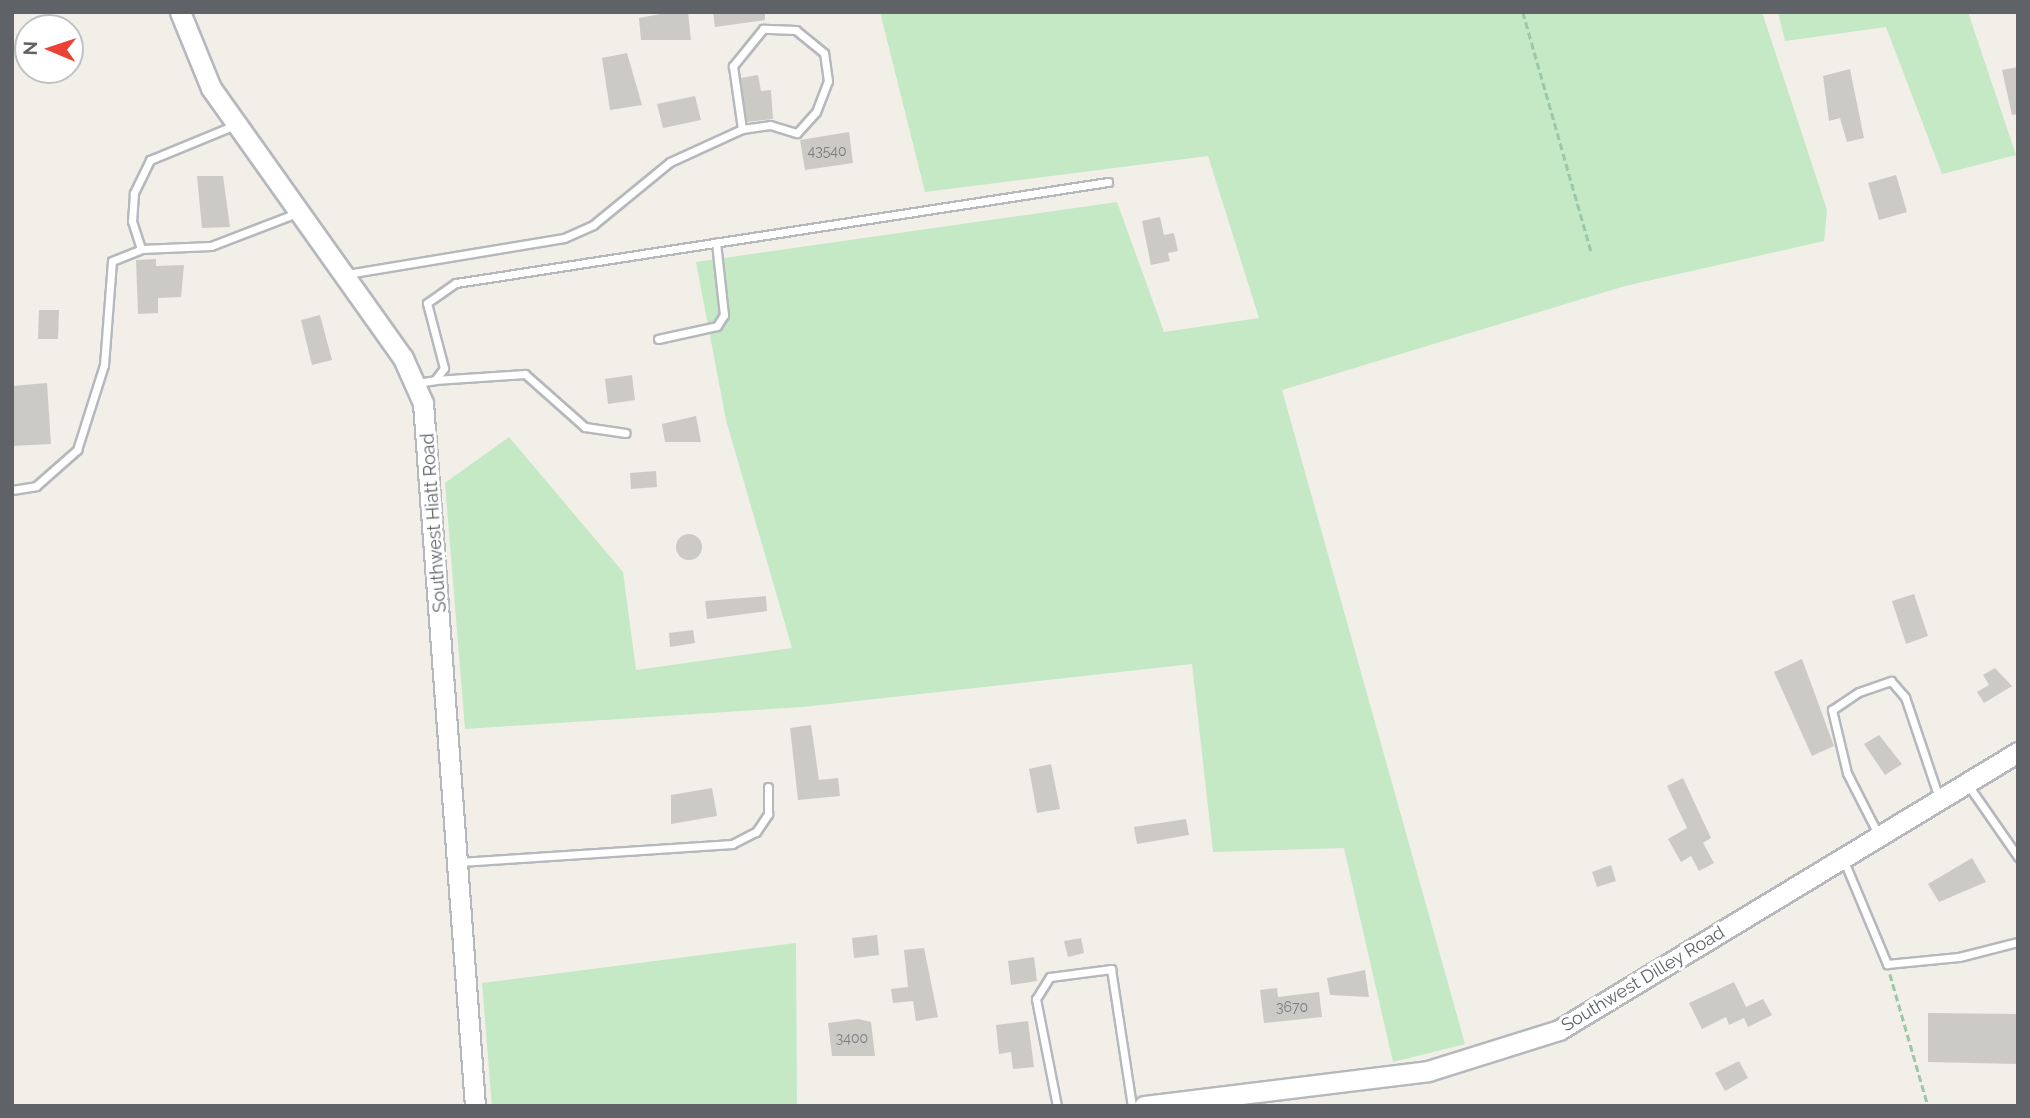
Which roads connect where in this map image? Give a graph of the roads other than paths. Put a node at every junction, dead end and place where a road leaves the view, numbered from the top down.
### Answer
1 (180, 12) edge
2 (235, 125) junction
3 (742, 129) junction
4 (1108, 182) dead end
5 (298, 213) junction
6 (716, 242) junction
7 (141, 249) junction
8 (343, 274) junction
9 (658, 339) dead end
10 (426, 382) junction
11 (626, 433) dead end
12 (12, 490) edge
13 (2018, 752) edge
14 (1967, 784) junction
15 (768, 787) dead end
16 (1939, 798) junction
17 (1877, 832) junction
18 (1842, 857) junction
19 (2018, 857) edge
20 (457, 863) junction
21 (2018, 942) edge
22 (475, 1106) edge
23 (1057, 1106) edge
24 (1132, 1106) edge
25 (1144, 1106) edge

1 - 2 street, Southwest Hiatt Road
2 - 5 street, Southwest Hiatt Road
2 - 7 lane
3 - 3 lane
3 - 8 lane
4 - 6 lane
5 - 7 lane
5 - 8 street, Southwest Hiatt Road
6 - 9 lane
6 - 10 lane
7 - 12 lane
8 - 10 street, Southwest Hiatt Road
10 - 11 lane
10 - 20 street, Southwest Hiatt Road
13 - 14 street, Southwest Dilley Road
14 - 16 street, Southwest Dilley Road
14 - 19 lane
15 - 20 lane
16 - 17 street, Southwest Dilley Road
16 - 17 lane
17 - 18 street, Southwest Dilley Road
18 - 21 lane
18 - 25 street, Southwest Dilley Road
20 - 22 street, Southwest Hiatt Road
23 - 24 lane

